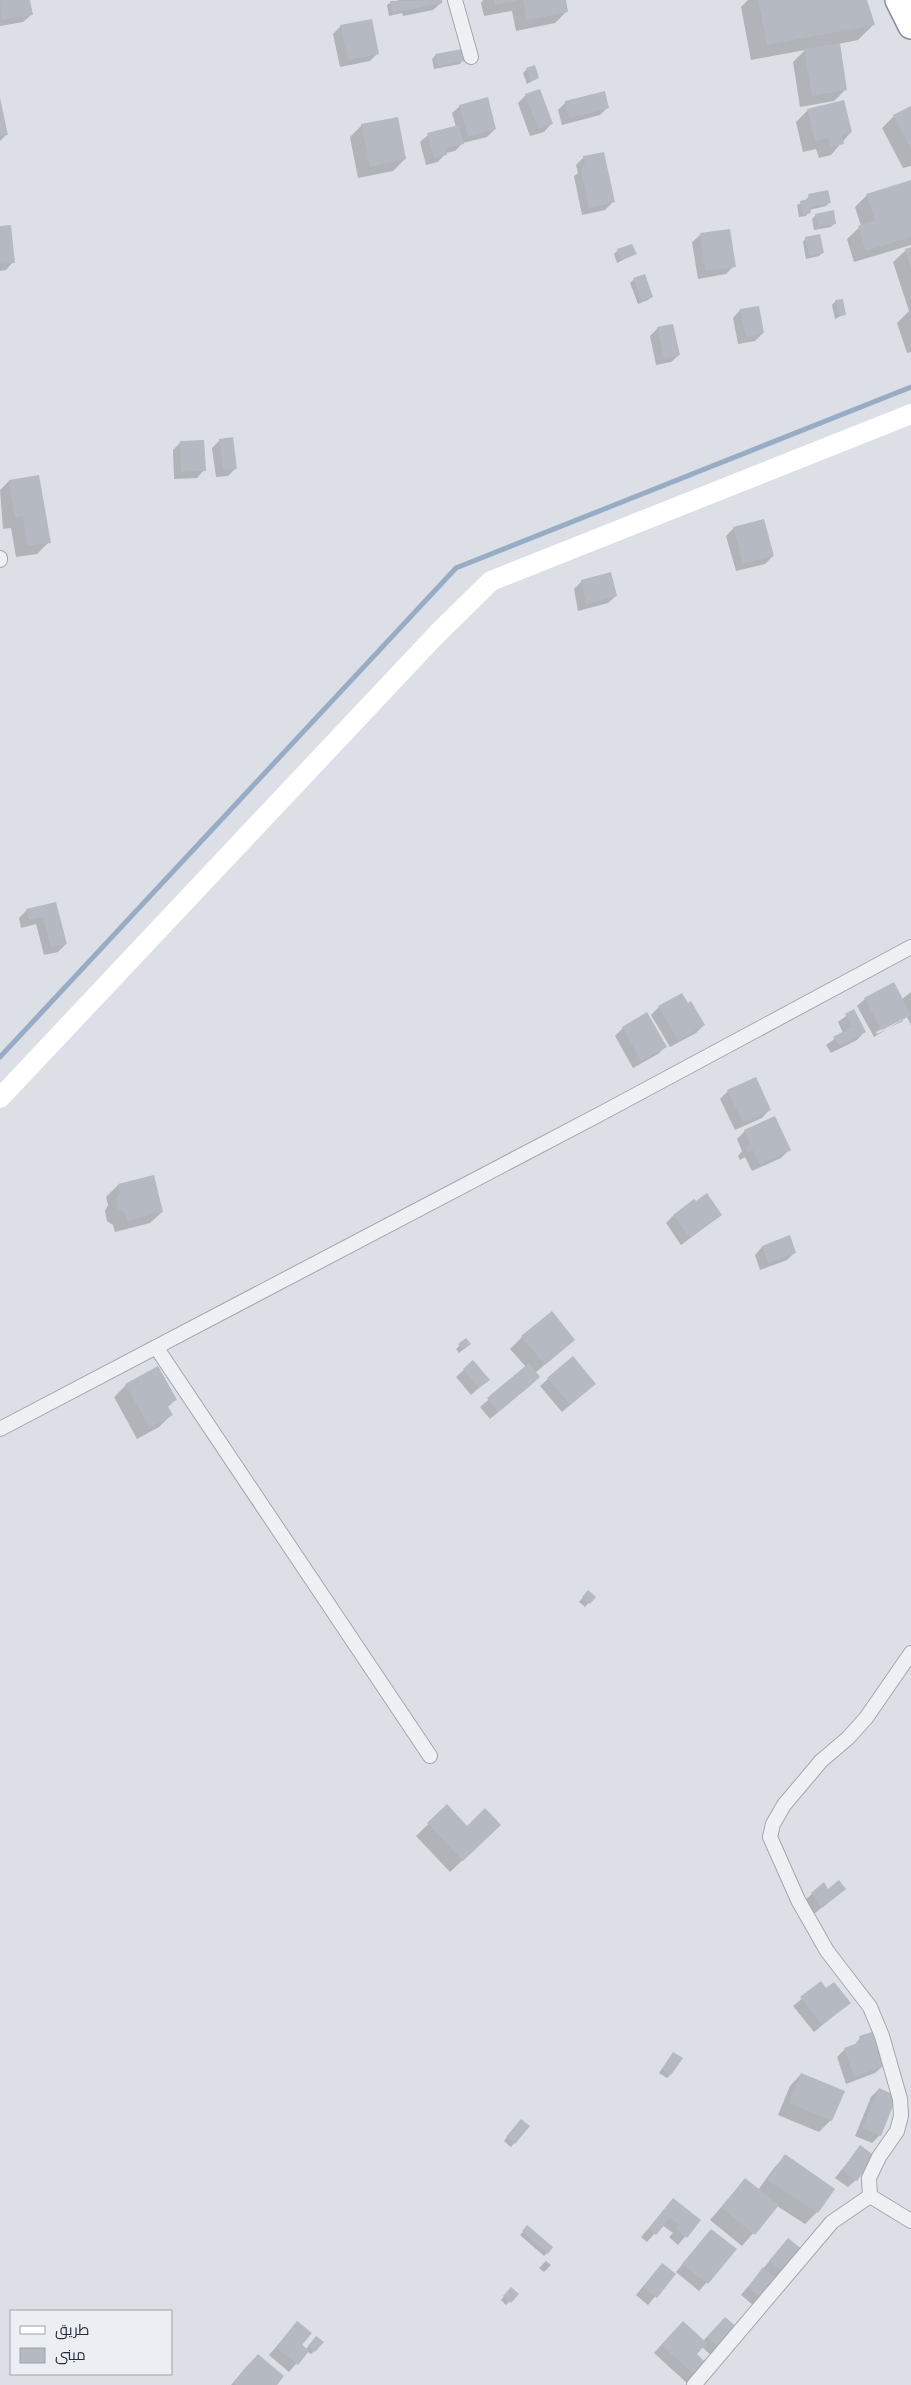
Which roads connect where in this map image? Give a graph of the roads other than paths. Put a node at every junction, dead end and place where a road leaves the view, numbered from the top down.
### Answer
1 (456, 0) edge
2 (898, 0) edge
3 (911, 26) edge
4 (470, 57) dead end
5 (911, 414) edge
6 (911, 947) edge
7 (0, 1098) edge
8 (156, 1347) junction
9 (0, 1429) edge
10 (911, 1653) edge
11 (430, 1756) dead end
12 (870, 2196) junction
13 (911, 2221) edge
14 (694, 2385) edge

1 - 4 street
2 - 3 highway
5 - 7 street
6 - 8 street
8 - 9 street
8 - 11 street
10 - 12 street
12 - 13 street
12 - 14 street

